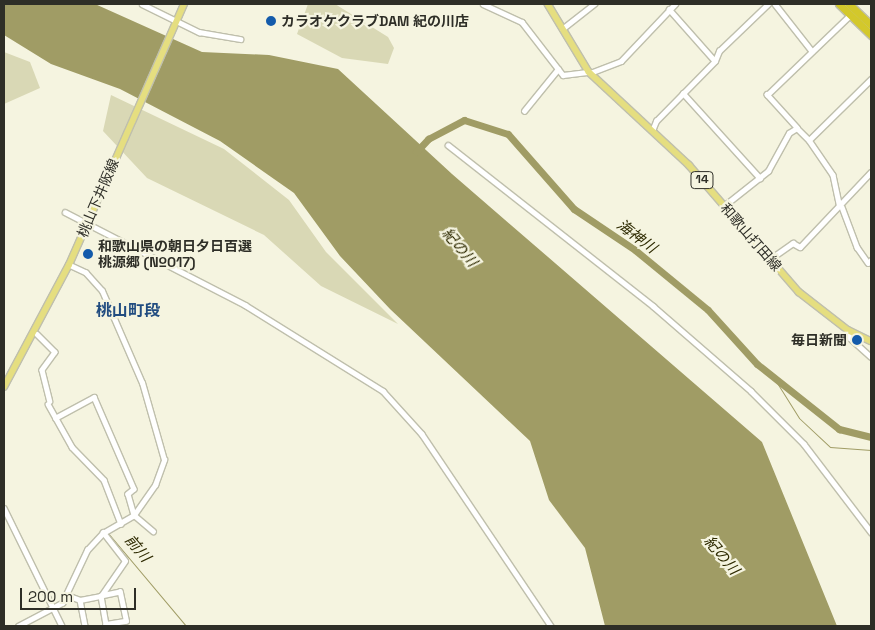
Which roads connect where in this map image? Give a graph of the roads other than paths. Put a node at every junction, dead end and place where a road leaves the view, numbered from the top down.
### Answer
1 (142, 4) edge
2 (184, 4) edge
3 (483, 4) edge
4 (548, 4) edge
5 (594, 4) edge
6 (675, 4) edge
7 (768, 4) edge
8 (775, 4) edge
9 (839, 4) edge
10 (848, 4) edge
11 (669, 10) junction
12 (850, 15) junction
13 (174, 21) junction
14 (871, 25) edge
15 (562, 30) junction
16 (871, 35) edge
17 (240, 39) dead end
18 (812, 51) junction
19 (715, 61) junction
20 (558, 69) junction
21 (590, 72) junction
22 (871, 79) edge
23 (683, 93) junction
24 (524, 111) dead end
25 (797, 128) junction
26 (652, 131) junction
27 (809, 140) junction
28 (448, 145) dead end
29 (871, 172) edge
30 (760, 178) junction
31 (725, 206) junction
32 (840, 206) junction
33 (65, 212) dead end
34 (87, 222) junction
35 (770, 259) junction
36 (871, 260) edge
37 (70, 265) junction
38 (848, 330) junction
39 (37, 334) junction
40 (871, 341) edge
41 (871, 357) edge
42 (4, 387) edge
43 (55, 418) junction
44 (4, 508) edge
45 (134, 515) junction
46 (121, 524) junction
47 (153, 531) dead end
48 (871, 532) edge
49 (103, 533) junction
50 (67, 595) junction
51 (101, 596) junction
52 (80, 600) junction
53 (54, 608) junction
54 (106, 625) edge
55 (18, 626) edge
56 (62, 626) edge
57 (85, 626) edge
58 (551, 626) edge

1 - 13 street
2 - 13 main road, 桃山下井阪線
3 - 20 street
4 - 15 main road, 和歌山打田線 / 14
5 - 15 street
6 - 11 street
7 - 19 street
8 - 18 street
9 - 12 highway
10 - 14 highway
11 - 19 street
11 - 21 street
12 - 16 highway
12 - 18 street
13 - 17 street
13 - 34 main road, 桃山下井阪線
15 - 21 main road, 和歌山打田線 / 14
18 - 25 street
19 - 23 street
20 - 21 street
20 - 24 street
21 - 26 main road, 和歌山打田線 / 14
22 - 27 street
23 - 26 street
23 - 30 street
25 - 27 street
25 - 30 street
26 - 31 main road, 和歌山打田線 / 14
27 - 32 street
28 - 48 street
29 - 32 street
30 - 31 street
31 - 35 main road, 和歌山打田線 / 14
32 - 35 street
32 - 36 street
33 - 34 street
34 - 37 main road, 桃山下井阪線
34 - 58 street
35 - 38 main road, 和歌山打田線 / 14
37 - 39 main road, 桃山下井阪線
37 - 45 street
38 - 40 main road, 和歌山打田線 / 14
38 - 41 street
39 - 42 main road, 桃山下井阪線
39 - 43 street
43 - 45 street
43 - 46 street
44 - 53 street
45 - 46 street
45 - 47 street
46 - 49 street
49 - 50 street
49 - 51 street
50 - 52 street
50 - 53 street
51 - 52 street
51 - 54 street
51 - 54 street
52 - 57 street
53 - 55 street
53 - 56 street

